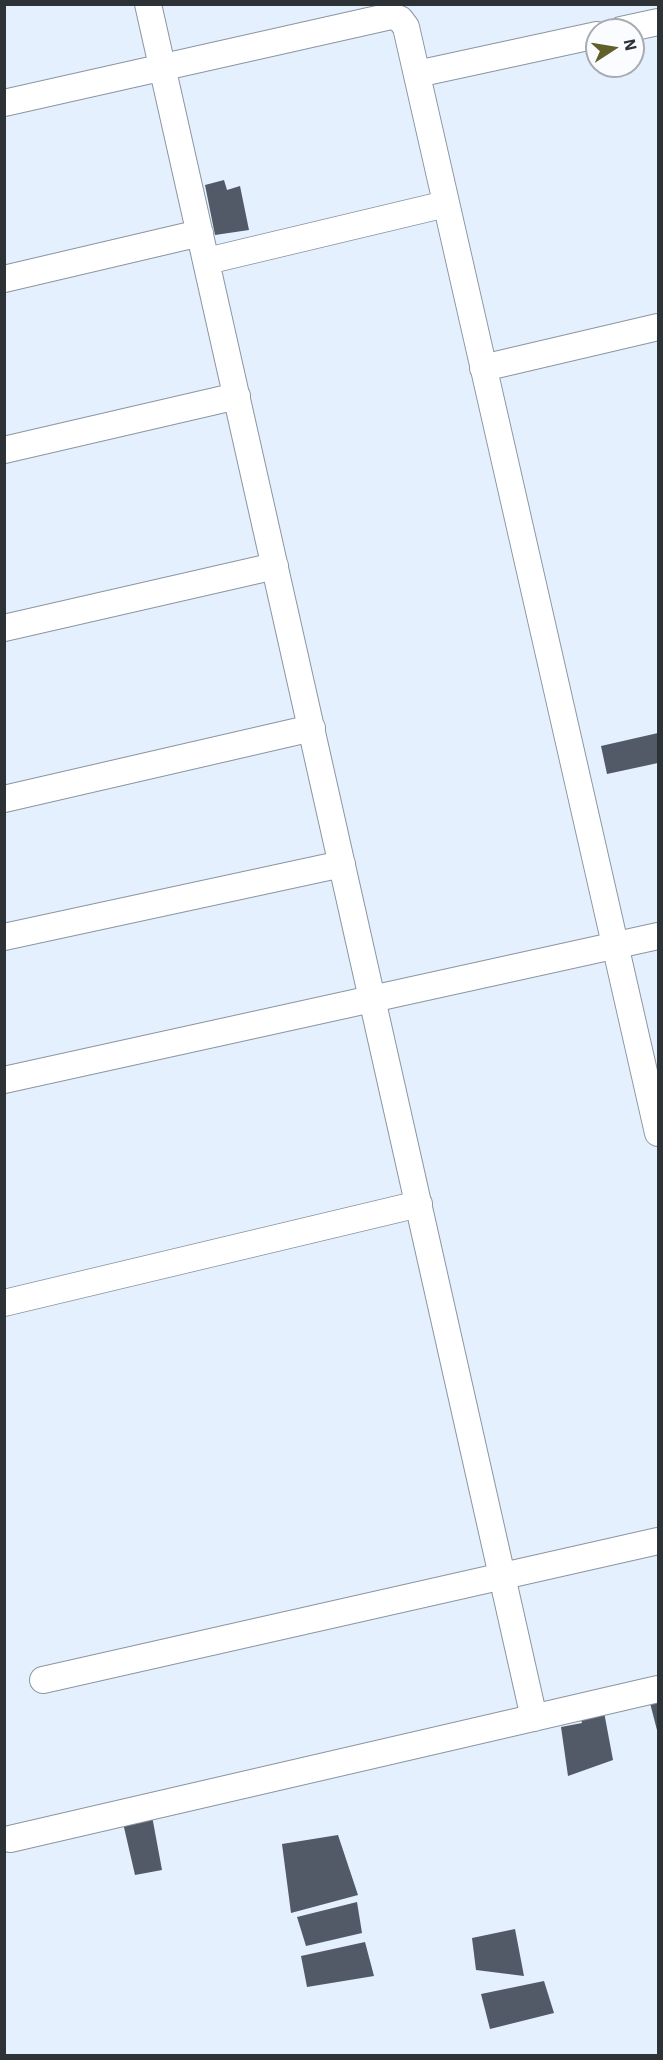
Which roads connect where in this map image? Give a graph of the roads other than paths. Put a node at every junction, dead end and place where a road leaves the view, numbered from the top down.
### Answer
1 (148, 4) edge
2 (585, 38) edge
3 (163, 68) junction
4 (417, 74) junction
5 (4, 102) edge
6 (446, 204) junction
7 (201, 233) junction
8 (207, 261) junction
9 (4, 279) edge
10 (658, 327) edge
11 (483, 368) junction
12 (237, 396) junction
13 (4, 450) edge
14 (275, 566) junction
15 (4, 628) edge
16 (312, 728) junction
17 (4, 799) edge
18 (342, 864) junction
19 (658, 936) edge
20 (4, 937) edge
21 (615, 945) junction
22 (373, 999) junction
23 (4, 1080) edge
24 (654, 1094) edge
25 (658, 1134) edge
26 (419, 1204) junction
27 (4, 1302) edge
28 (658, 1541) edge
29 (502, 1576) junction
30 (43, 1680) dead end
31 (658, 1689) edge
32 (534, 1718) junction
33 (10, 1839) dead end

1 - 3 street
2 - 4 street
3 - 4 street
3 - 5 street
3 - 7 street
4 - 6 street
6 - 8 street
6 - 11 street
7 - 8 street
7 - 9 street
8 - 12 street
10 - 11 street
11 - 21 street
12 - 13 street
12 - 14 street
14 - 15 street
14 - 16 street
16 - 17 street
16 - 18 street
18 - 20 street
18 - 22 street
19 - 21 street
21 - 22 street
21 - 24 street
22 - 23 street
22 - 26 street
24 - 25 street
26 - 27 street
26 - 29 street
28 - 29 street
29 - 30 street
29 - 32 street
31 - 32 street
32 - 33 street

